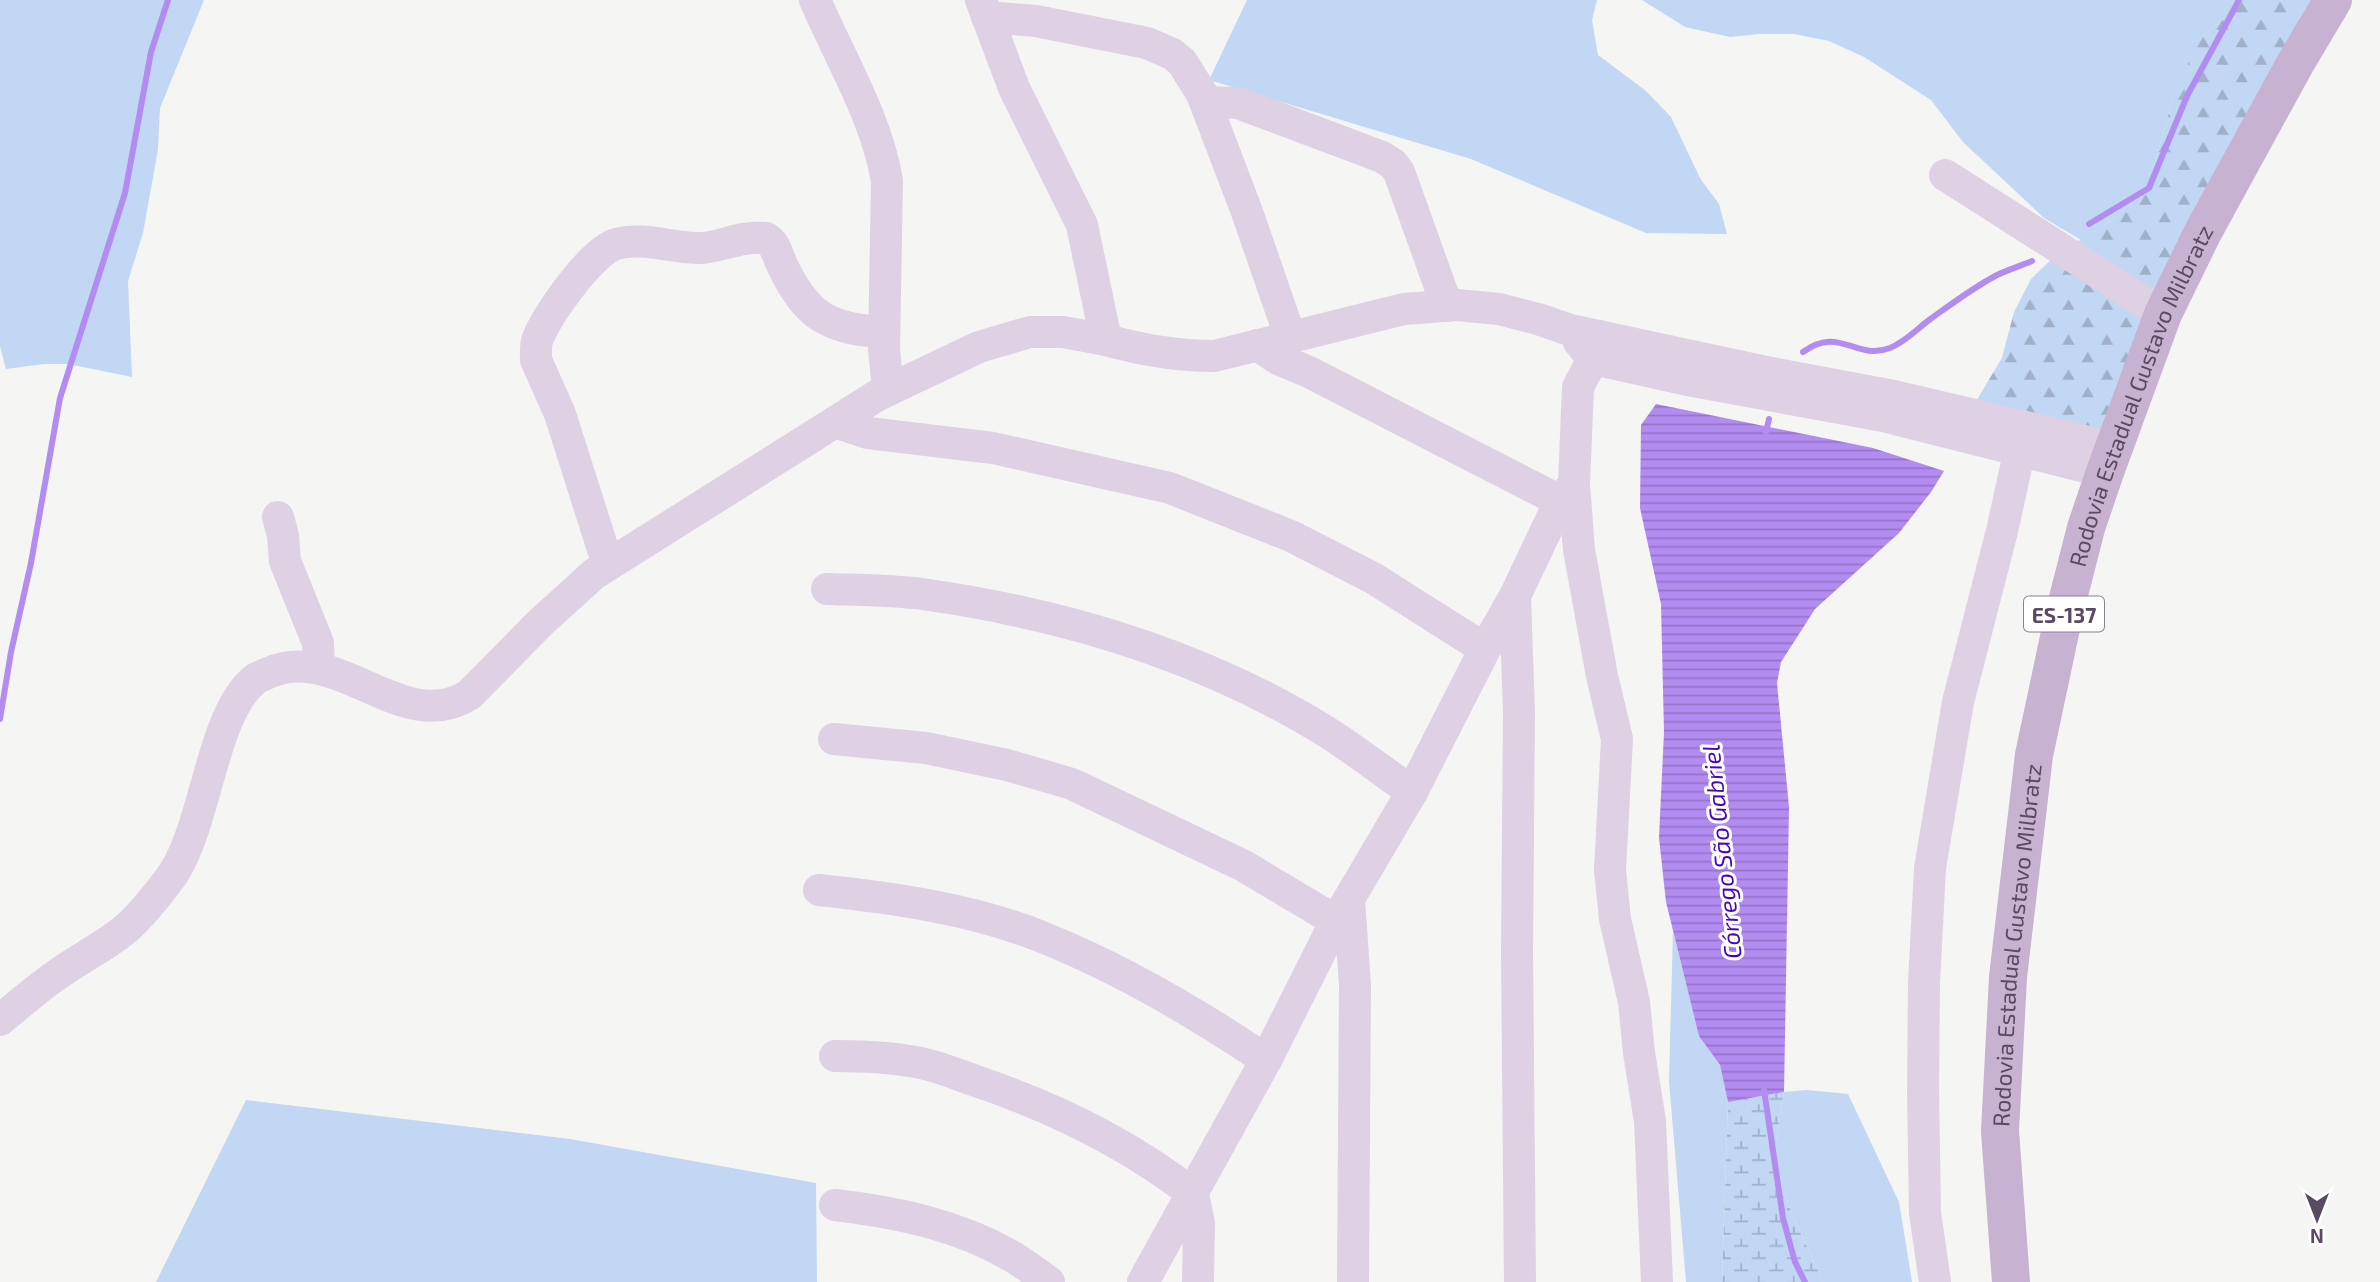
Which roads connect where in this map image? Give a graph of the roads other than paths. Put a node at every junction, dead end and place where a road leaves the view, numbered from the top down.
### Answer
1 (814, 0) edge
2 (2333, 0) edge
3 (984, 8) edge
4 (1205, 102) junction
5 (1945, 175) dead end
6 (1447, 306) junction
7 (2163, 314) junction
8 (884, 332) junction
9 (1290, 336) junction
10 (1106, 340) junction
11 (1587, 342) junction
12 (1257, 345) junction
13 (888, 390) junction
14 (835, 422) junction
15 (2020, 449) junction
16 (2110, 460) junction
17 (1567, 492) junction
18 (278, 517) dead end
19 (608, 565) junction
20 (827, 589) dead end
21 (1515, 596) junction
22 (1485, 649) junction
23 (319, 668) junction
24 (834, 739) dead end
25 (1412, 792) junction
26 (819, 890) dead end
27 (1342, 911) junction
28 (0, 1020) edge
29 (835, 1056) dead end
30 (1266, 1059) junction
31 (1193, 1194) junction
32 (835, 1205) dead end
33 (1049, 1282) edge
34 (1143, 1282) edge
35 (1198, 1282) edge
36 (1353, 1282) edge
37 (1520, 1282) edge
38 (1657, 1282) edge
39 (1935, 1282) edge
40 (2011, 1282) edge

1 - 8 street
2 - 7 main road, Rodovia Estadual Gustavo Milbratz / ES-137
3 - 4 street
3 - 10 street
4 - 6 street
4 - 9 street
5 - 7 street
6 - 9 street
6 - 11 street
7 - 16 main road, Rodovia Estadual Gustavo Milbratz / ES-137
8 - 13 street
8 - 19 street
9 - 12 street
10 - 12 street
10 - 13 street
11 - 15 street
11 - 16 street
11 - 17 street
12 - 17 street
13 - 14 street
14 - 19 street
14 - 22 street
15 - 16 street
15 - 39 street
16 - 40 main road, Rodovia Estadual Gustavo Milbratz / ES-137
17 - 21 street
17 - 38 street
18 - 23 street
19 - 23 street
20 - 25 street
21 - 22 street
21 - 37 street
22 - 25 street
23 - 28 street
24 - 27 street
25 - 27 street
26 - 30 street
27 - 30 street
27 - 36 street
29 - 31 street
30 - 31 street
31 - 34 street
31 - 35 street
32 - 33 street

